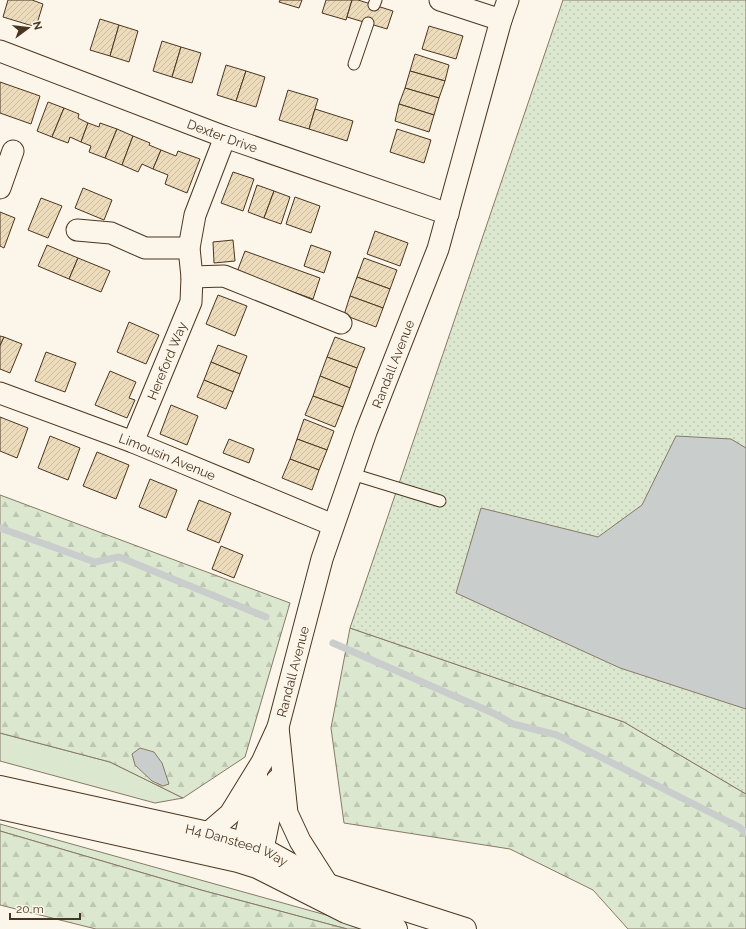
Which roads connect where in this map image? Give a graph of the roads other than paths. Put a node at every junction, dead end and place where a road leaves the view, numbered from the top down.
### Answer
1 (440, 0) edge
2 (508, 0) edge
3 (501, 20) junction
4 (368, 24) dead end
5 (0, 51) edge
6 (354, 64) dead end
7 (224, 137) junction
8 (13, 150) dead end
9 (0, 188) edge
10 (448, 214) junction
11 (77, 230) dead end
12 (189, 248) junction
13 (192, 277) junction
14 (341, 323) dead end
15 (0, 393) edge
16 (133, 442) junction
17 (352, 474) junction
18 (440, 502) dead end
19 (333, 526) junction
20 (272, 761) junction
21 (0, 787) edge
22 (0, 808) edge
23 (208, 832) junction
24 (250, 855) junction
25 (328, 885) junction
26 (396, 929) edge
27 (465, 929) edge

1 - 3 street
2 - 3 street, Randall Avenue
3 - 10 street, Randall Avenue
4 - 6 lane
5 - 7 street, Dexter Drive
7 - 10 street, Dexter Drive
7 - 12 street, Hereford Way
8 - 9 street
10 - 17 street, Randall Avenue
11 - 12 street
12 - 13 street, Hereford Way
13 - 14 street
13 - 16 street, Hereford Way
15 - 16 street, Limousin Avenue
16 - 19 street, Limousin Avenue
17 - 18 lane
17 - 19 street, Randall Avenue
19 - 20 street, Randall Avenue
20 - 23 street, Randall Avenue
20 - 24 street
20 - 25 street, Randall Avenue
21 - 23 street, H4 Dansteed Way
22 - 24 street, H4 Dansteed Way
23 - 24 street, H4 Dansteed Way
24 - 25 street, H4 Dansteed Way
24 - 26 street, H4 Dansteed Way
25 - 27 street, H4 Dansteed Way

